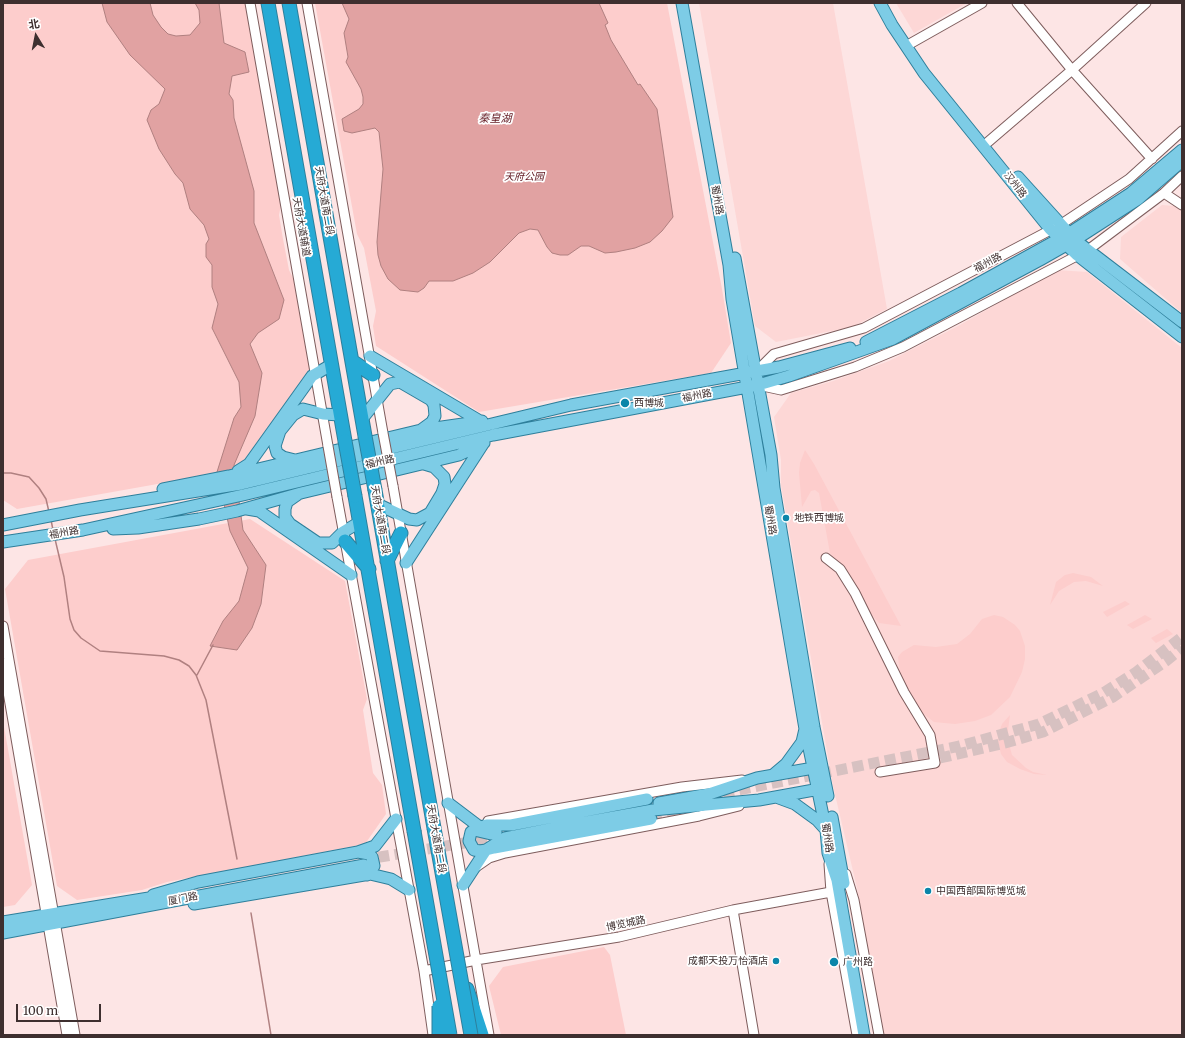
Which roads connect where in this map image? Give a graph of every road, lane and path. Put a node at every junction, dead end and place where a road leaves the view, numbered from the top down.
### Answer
1 (308, 3) edge
2 (682, 3) edge
3 (689, 3) edge
4 (880, 3) edge
5 (888, 3) edge
6 (982, 3) edge
7 (1017, 3) edge
8 (1146, 3) edge
9 (289, 4) edge
10 (268, 6) edge
11 (251, 7) edge
12 (908, 44) junction
13 (1072, 70) junction
14 (1182, 131) edge
15 (988, 142) junction
16 (1182, 150) edge
17 (1152, 159) junction
18 (1182, 161) edge
19 (1182, 176) edge
20 (1164, 192) junction
21 (1182, 205) edge
22 (1055, 227) junction
23 (1067, 240) junction
24 (1088, 250) junction
25 (1077, 255) junction
26 (1182, 322) edge
27 (1182, 337) edge
28 (370, 356) junction
29 (352, 361) junction
30 (331, 365) junction
31 (316, 373) junction
32 (750, 373) junction
33 (373, 375) junction
34 (753, 386) junction
35 (377, 399) junction
36 (571, 405) junction
37 (323, 414) junction
38 (340, 415) junction
39 (362, 419) junction
40 (480, 421) junction
41 (566, 422) junction
42 (421, 430) junction
43 (484, 443) junction
44 (296, 460) junction
45 (424, 464) junction
46 (229, 476) junction
47 (300, 493) junction
48 (377, 504) junction
49 (80, 510) junction
50 (237, 511) junction
51 (398, 514) junction
52 (360, 522) junction
53 (3, 525) edge
54 (78, 531) junction
55 (401, 533) junction
56 (344, 536) junction
57 (3, 542) edge
58 (826, 558) dead end
59 (387, 561) junction
60 (406, 563) junction
61 (369, 569) junction
62 (351, 575) junction
63 (3, 626) edge
64 (3, 663) edge
65 (805, 729) junction
66 (818, 767) junction
67 (880, 772) dead end
68 (772, 776) junction
69 (757, 778) junction
70 (822, 788) junction
71 (776, 797) junction
72 (647, 799) dead end
73 (759, 800) junction
74 (448, 803) junction
75 (465, 815) junction
76 (396, 819) junction
77 (651, 819) tunnel mouth
78 (477, 825) junction
79 (826, 830) junction
80 (496, 832) junction
81 (486, 850) junction
82 (833, 851) junction
83 (363, 863) junction
84 (475, 868) junction
85 (463, 885) junction
86 (409, 890) junction
87 (831, 892) junction
88 (132, 905) junction
89 (733, 910) junction
90 (51, 919) junction
91 (3, 922) edge
92 (3, 933) edge
93 (476, 960) junction
94 (438, 962) junction
95 (459, 966) junction
96 (424, 971) junction
97 (67, 1035) edge
98 (75, 1035) edge
99 (434, 1035) edge
100 (439, 1035) edge
101 (450, 1035) edge
102 (471, 1035) edge
103 (482, 1035) edge
104 (489, 1035) edge
105 (754, 1035) edge
106 (857, 1035) edge
107 (864, 1035) edge
108 (871, 1035) edge
109 (879, 1035) edge

1 - 28 street
2 - 32 main road, 蜀州路
3 - 32 main road, 蜀州路
4 - 12 main road, 汉州路
5 - 12 main road, 汉州路
6 - 12 street
7 - 13 street
8 - 13 street
9 - 29 highway, 天府大道南二段
10 - 30 highway, 天府大道南二段
11 - 31 street, 天府大道辅道
12 - 15 main road, 汉州路
12 - 22 main road, 汉州路
13 - 15 street
13 - 17 street
14 - 17 street, 福州路
15 - 22 main road, 汉州路
16 - 23 main road, 福州路
17 - 22 street, 福州路
18 - 23 main road, 福州路
19 - 20 street, 福州路
20 - 21 street
20 - 24 street, 福州路
22 - 23 main road, 汉州路
22 - 32 street, 福州路
23 - 24 main road, 汉州路
23 - 25 main road, 汉州路
23 - 32 main road, 福州路
23 - 34 main road, 福州路
24 - 25 street, 福州路
24 - 26 main road, 汉州路
25 - 27 main road, 汉州路
25 - 34 street, 福州路
28 - 33 street
28 - 40 main road
29 - 33 highway
29 - 39 highway, 天府大道南二段
30 - 31 main road
30 - 38 highway, 天府大道南二段
31 - 37 street, 天府大道辅道
31 - 46 main road
32 - 34 main road, 蜀州路
32 - 36 main road, 福州路
33 - 35 street
34 - 41 main road, 福州路
34 - 65 main road, 蜀州路
34 - 66 main road, 蜀州路
35 - 39 main road
35 - 42 main road
35 - 51 street, bridge
36 - 40 main road
36 - 49 main road, 福州路
37 - 38 main road
37 - 44 main road
37 - 56 street, 天府大道辅道, bridge
38 - 52 highway, 天府大道南二段, bridge
39 - 48 highway, 天府大道南二段, bridge
40 - 42 main road
41 - 43 main road
41 - 54 main road, 福州路
42 - 44 main road
43 - 45 main road
43 - 60 main road
44 - 46 main road
45 - 47 main road
45 - 51 main road
46 - 49 main road
47 - 50 main road
47 - 56 main road
48 - 51 main road
48 - 59 highway, 天府大道南二段
49 - 53 main road, 福州路
50 - 54 main road
50 - 62 main road
51 - 55 street
52 - 56 main road
52 - 61 highway, 天府大道南二段
54 - 57 main road, 福州路
55 - 59 highway
55 - 60 street
56 - 61 highway
56 - 62 street, 天府大道辅道
58 - 67 street
59 - 95 highway, 天府大道南二段, bridge
60 - 74 street
61 - 94 highway, 天府大道南二段, bridge
62 - 76 street, 天府大道辅道
63 - 90 street
64 - 90 street
65 - 66 main road, 蜀州路
65 - 68 main road
66 - 68 main road
66 - 70 main road, 蜀州路
68 - 69 main road
69 - 75 street
69 - 80 main road
70 - 71 main road
70 - 79 main road, 蜀州路
70 - 82 main road, 蜀州路
71 - 73 main road
71 - 79 main road
72 - 78 main road
73 - 81 main road
73 - 84 street
74 - 75 main road
74 - 85 street
75 - 78 main road
76 - 83 main road
76 - 86 street, 天府大道辅道
77 - 81 main road
78 - 80 main road
79 - 82 main road, 蜀州路
80 - 81 main road
81 - 84 main road
82 - 87 street
82 - 107 main road, 蜀州路
82 - 108 main road, 蜀州路
82 - 109 street
83 - 86 main road
83 - 88 main road
83 - 88 main road
84 - 85 main road
85 - 93 street
86 - 96 street, 天府大道辅道
87 - 89 street, 博览城路
87 - 106 street
88 - 90 main road
89 - 93 street, 博览城路
89 - 105 street
90 - 91 main road
90 - 92 main road
90 - 97 street
90 - 98 street
93 - 96 street, 博览城路
93 - 104 street
94 - 100 highway, bridge
94 - 101 highway, 天府大道南二段, bridge
95 - 102 highway, 天府大道南二段, bridge
95 - 103 highway, bridge
96 - 99 street, 天府大道辅道

